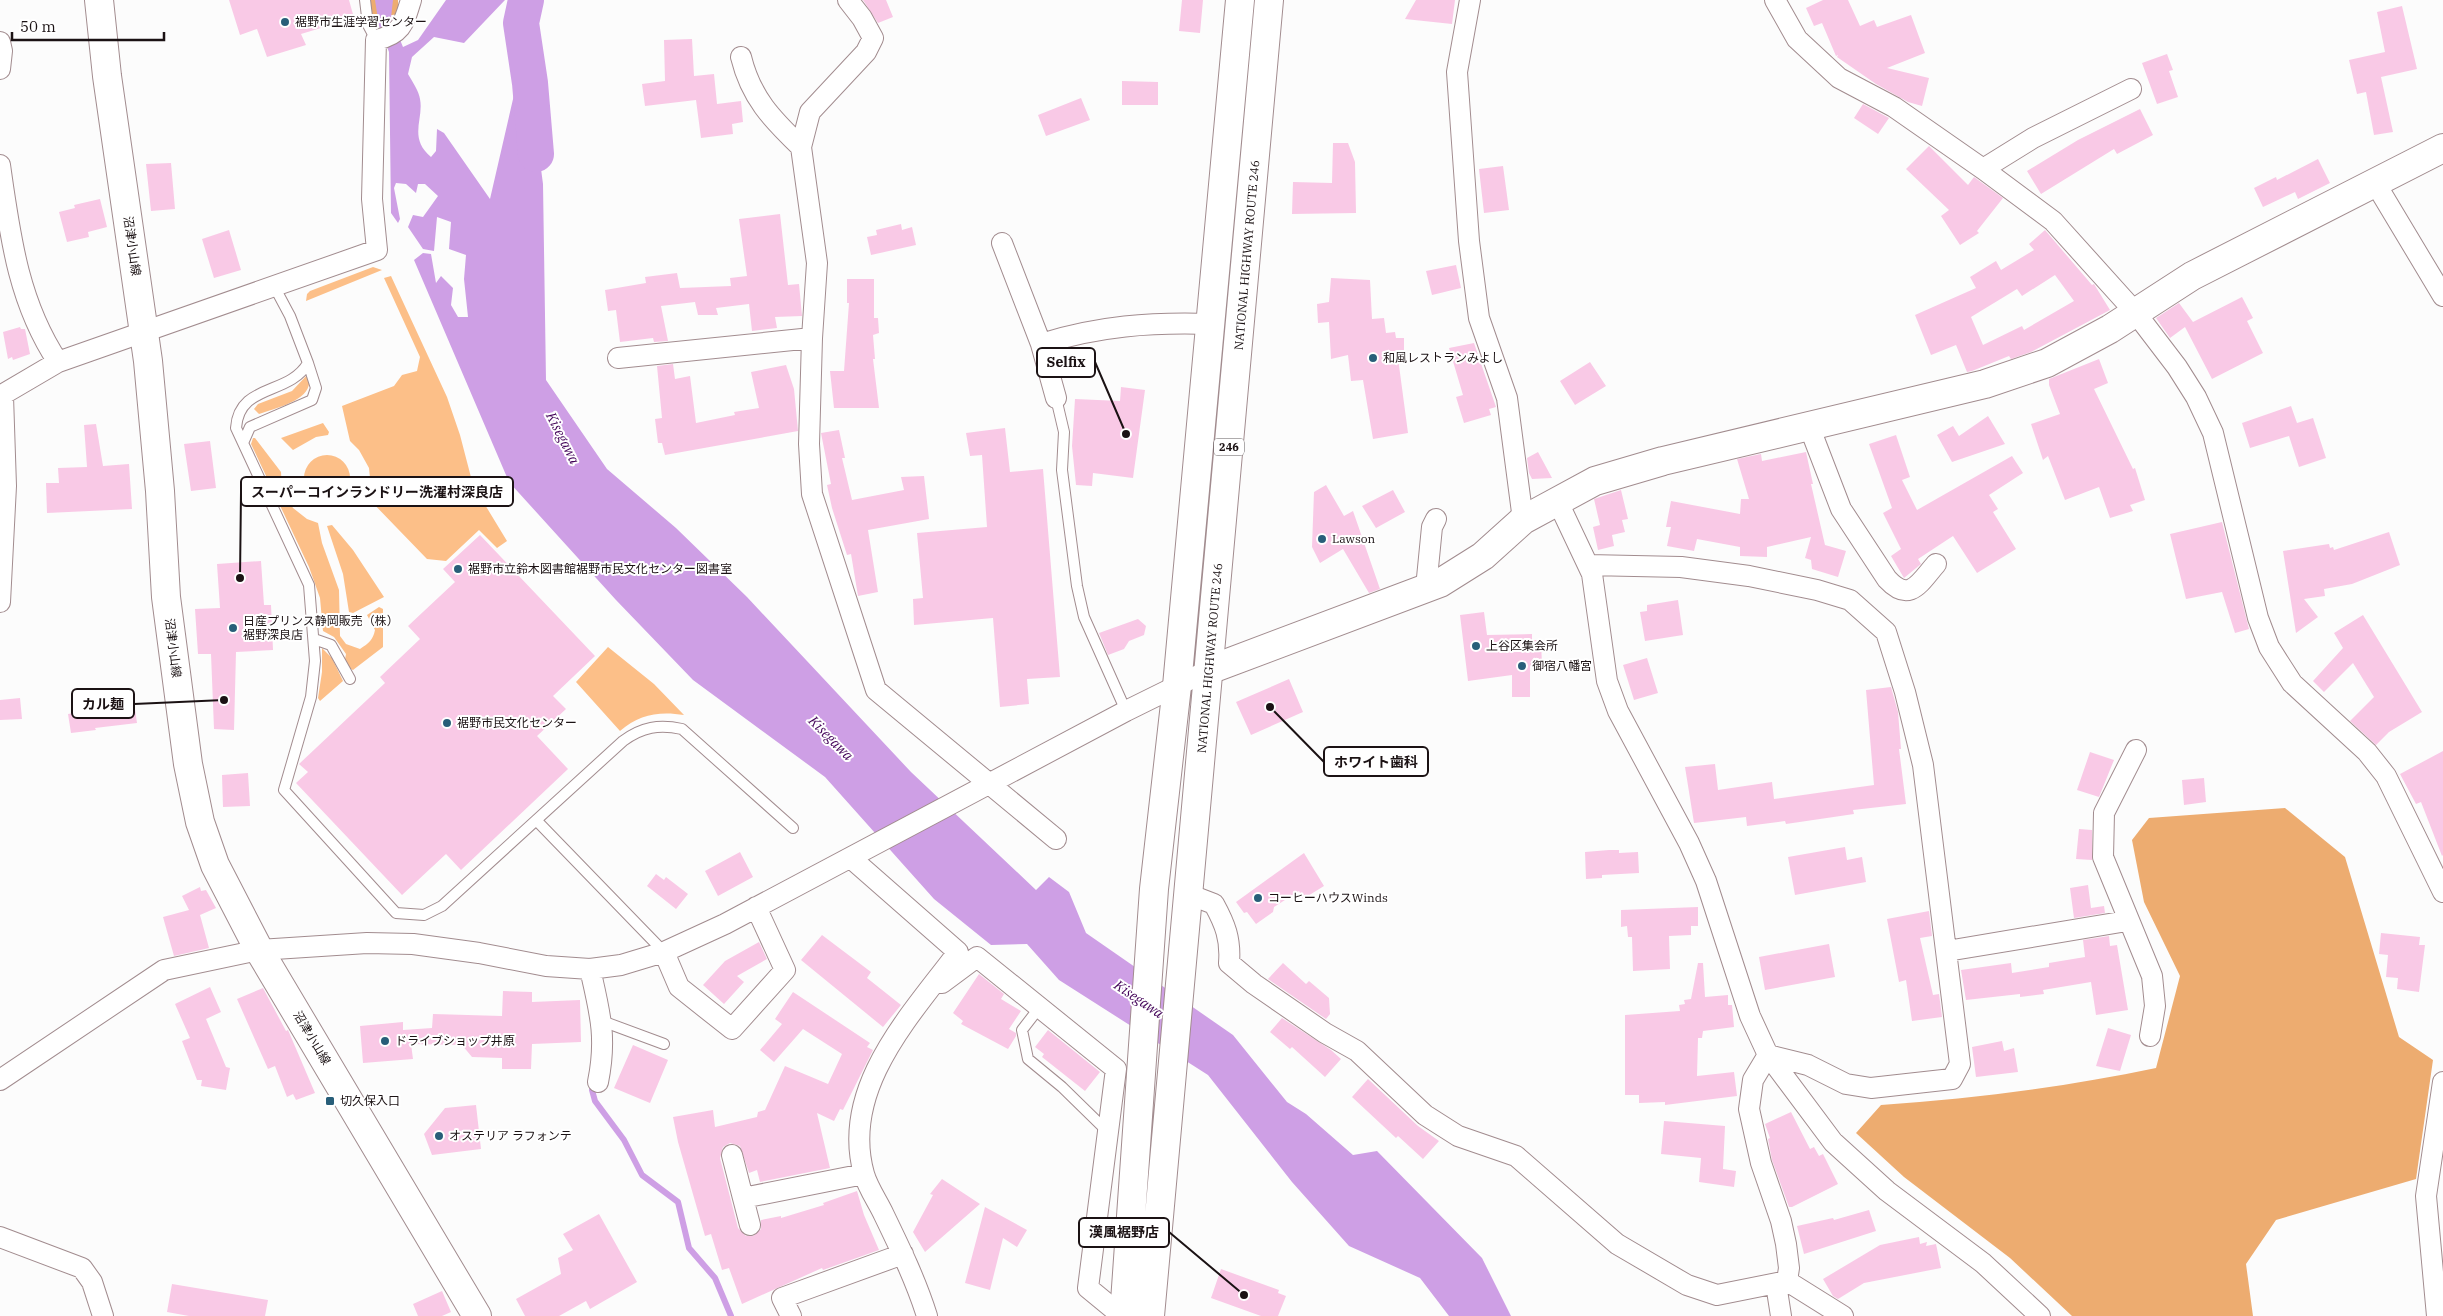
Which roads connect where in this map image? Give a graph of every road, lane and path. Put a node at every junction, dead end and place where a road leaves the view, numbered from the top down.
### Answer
1 (99, 0) edge
2 (364, 0) edge
3 (411, 0) edge
4 (848, 0) edge
5 (1240, 0) edge
6 (1269, 0) edge
7 (1470, 0) edge
8 (1775, 0) edge
9 (385, 36) junction
10 (0, 42) edge
11 (741, 57) dead end
12 (0, 69) edge
13 (2131, 89) dead end
14 (801, 147) junction
15 (2443, 148) edge
16 (0, 165) edge
17 (1983, 169) junction
18 (2374, 182) junction
19 (1002, 243) dead end
20 (274, 286) junction
21 (2443, 296) edge
22 (2135, 312) junction
23 (1211, 324) junction
24 (144, 332) junction
25 (812, 338) junction
26 (1041, 344) junction
27 (618, 358) dead end
28 (58, 362) junction
29 (308, 363) junction
30 (1, 396) edge
31 (1056, 398) joint
32 (1809, 426) junction
33 (243, 443) junction
34 (1557, 500) junction
35 (1436, 519) dead end
36 (1523, 520) junction
37 (1936, 564) dead end
38 (1588, 565) junction
39 (1426, 588) junction
40 (0, 602) edge
41 (314, 639) junction
42 (1209, 670) junction
43 (350, 680) dead end
44 (1177, 686) junction
45 (1126, 711) junction
46 (2136, 750) dead end
47 (991, 785) junction
48 (538, 821) junction
49 (793, 828) dead end
50 (1056, 839) dead end
51 (852, 858) junction
52 (2443, 892) edge
53 (1188, 894) junction
54 (756, 908) junction
55 (2127, 921) junction
56 (259, 950) junction
57 (1947, 951) junction
58 (664, 952) junction
59 (590, 970) junction
60 (930, 990) junction
61 (1039, 1008) junction
62 (602, 1021) junction
63 (2150, 1036) dead end
64 (664, 1044) dead end
65 (1768, 1055) junction
66 (0, 1080) edge
67 (598, 1082) dead end
68 (2443, 1082) edge
69 (1108, 1132) junction
70 (732, 1155) dead end
71 (864, 1174) junction
72 (744, 1198) junction
73 (750, 1225) dead end
74 (0, 1237) edge
75 (902, 1254) junction
76 (1781, 1283) junction
77 (108, 1315) edge
78 (477, 1316) edge
79 (791, 1316) edge
80 (927, 1316) edge
81 (1123, 1316) edge
82 (1150, 1316) edge
83 (1782, 1316) edge
84 (1843, 1316) edge
85 (2040, 1316) edge
86 (2437, 1316) edge

1 - 24 main road, 沼津小山線
2 - 9 lane
3 - 9 street
4 - 14 street
5 - 23 main road, 246
6 - 42 main road, NATIONAL HIGHWAY ROUTE 246 / 246
7 - 36 street
8 - 17 street
9 - 20 street
10 - 12 street
11 - 14 street
13 - 17 street
14 - 25 street
15 - 18 main road
16 - 28 street
17 - 22 street
18 - 21 street
18 - 22 main road
19 - 26 street
20 - 24 street
20 - 29 lane
22 - 32 main road
22 - 52 street
23 - 26 street
23 - 44 main road, 246
24 - 28 street
24 - 56 main road, 沼津小山線
25 - 27 street
25 - 47 street
26 - 31 street
28 - 30 street
29 - 33 lane
29 - 33 lane
30 - 40 street
31 - 45 lane
32 - 34 main road
32 - 37 street
33 - 41 lane
34 - 36 main road
34 - 38 street
35 - 39 street
36 - 39 main road
38 - 57 street
38 - 65 street
39 - 42 main road
41 - 43 lane
41 - 48 lane
42 - 44 street
42 - 53 main road, NATIONAL HIGHWAY ROUTE 246 / 246
44 - 45 street
44 - 81 main road, 246
45 - 47 street
46 - 55 street
47 - 50 street
47 - 51 street
48 - 49 lane
48 - 58 lane
51 - 54 street
51 - 60 street
53 - 76 street
53 - 82 main road, NATIONAL HIGHWAY ROUTE 246 / 246
54 - 58 street
54 - 58 street
55 - 57 street
55 - 63 street
56 - 59 street
56 - 66 street
56 - 78 main road, 沼津小山線
57 - 65 street
58 - 59 street
59 - 62 street
60 - 61 street
60 - 71 street
61 - 69 street
61 - 69 lane
62 - 64 lane
62 - 67 street
65 - 76 street
65 - 85 street
68 - 86 street
69 - 81 street
70 - 72 street
71 - 72 street
71 - 75 street
72 - 73 street
74 - 77 street
75 - 79 street
75 - 80 street
76 - 83 street
76 - 84 street

